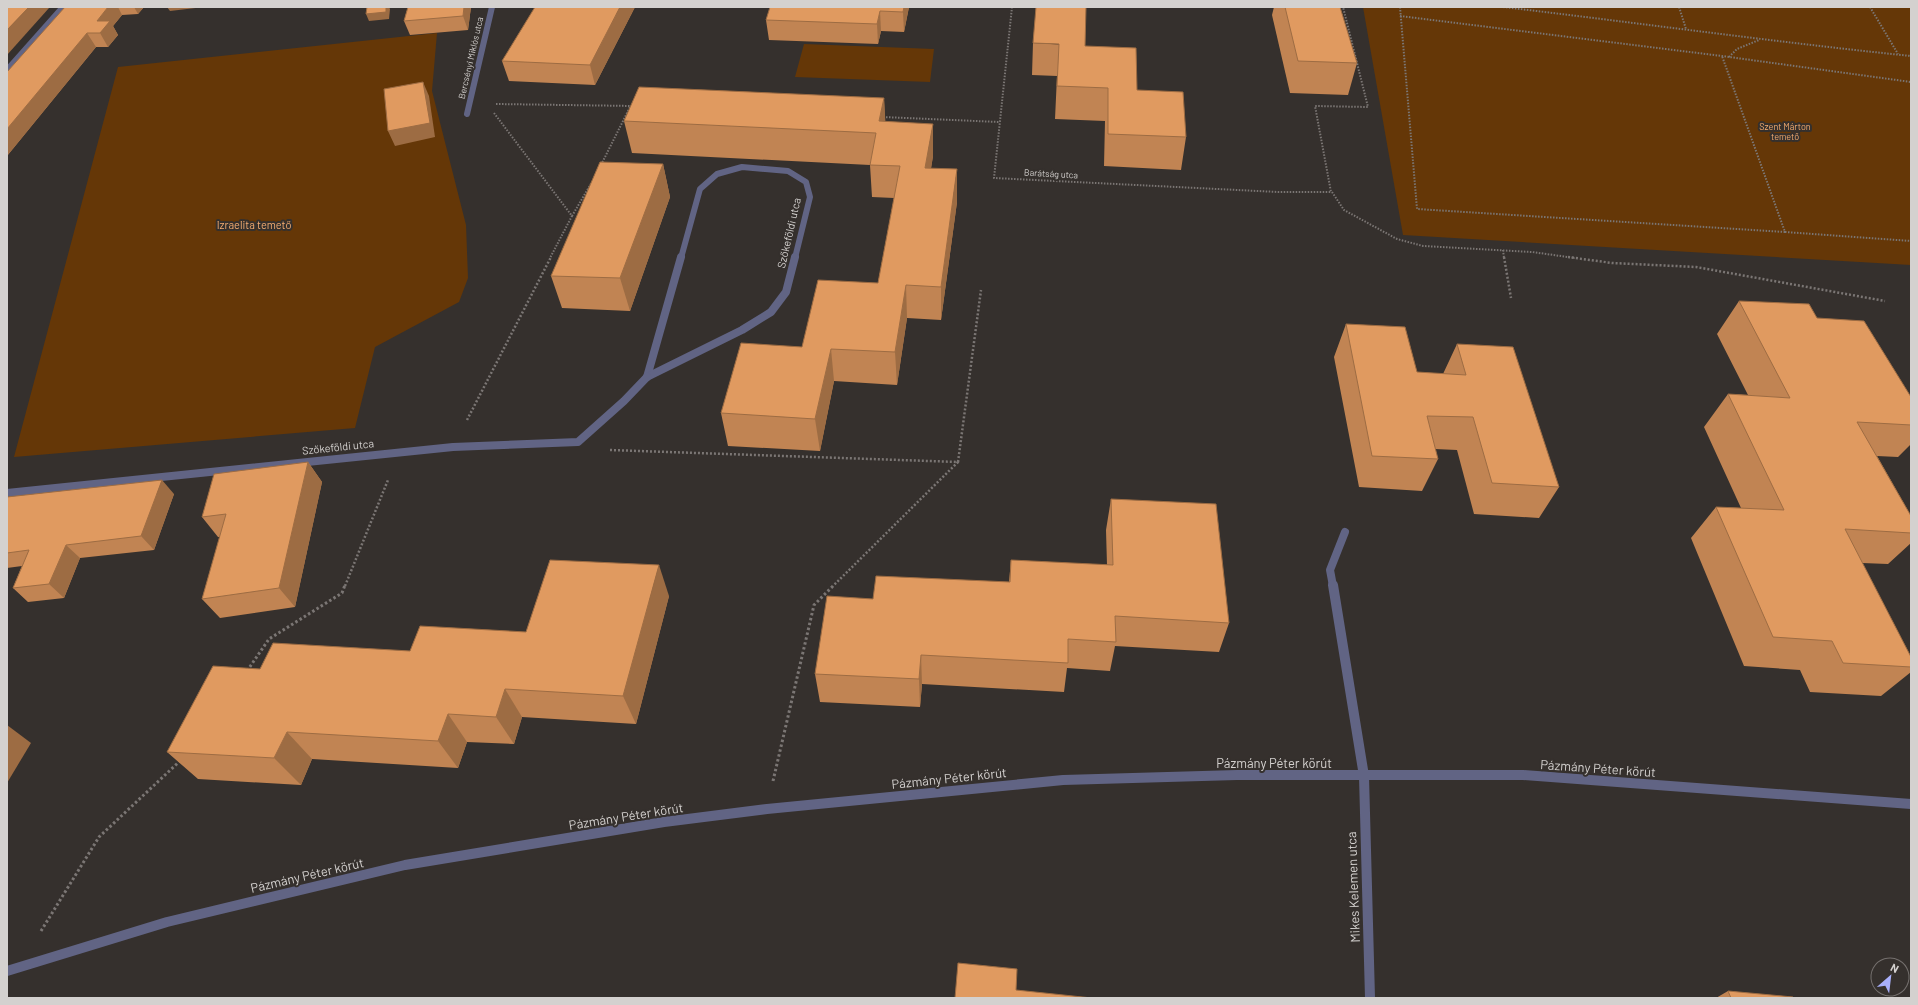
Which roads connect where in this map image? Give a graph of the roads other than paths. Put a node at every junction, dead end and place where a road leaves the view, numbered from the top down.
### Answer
1 (63, 7) edge
2 (492, 7) edge
3 (7, 70) edge
4 (467, 114) dead end
5 (647, 377) junction
6 (7, 493) edge
7 (1345, 532) dead end
8 (1364, 776) junction
9 (1911, 804) edge
10 (7, 971) edge
11 (1370, 998) edge

1 - 3 street
2 - 4 street, Bercsényi Miklós utca
5 - 5 street, Szőkeföldi utca
5 - 6 street, Szőkeföldi utca
7 - 8 street, Mikes Kelemen utca
8 - 9 street, Pázmány Péter körút
8 - 10 street, Pázmány Péter körút
8 - 11 street, Mikes Kelemen utca

